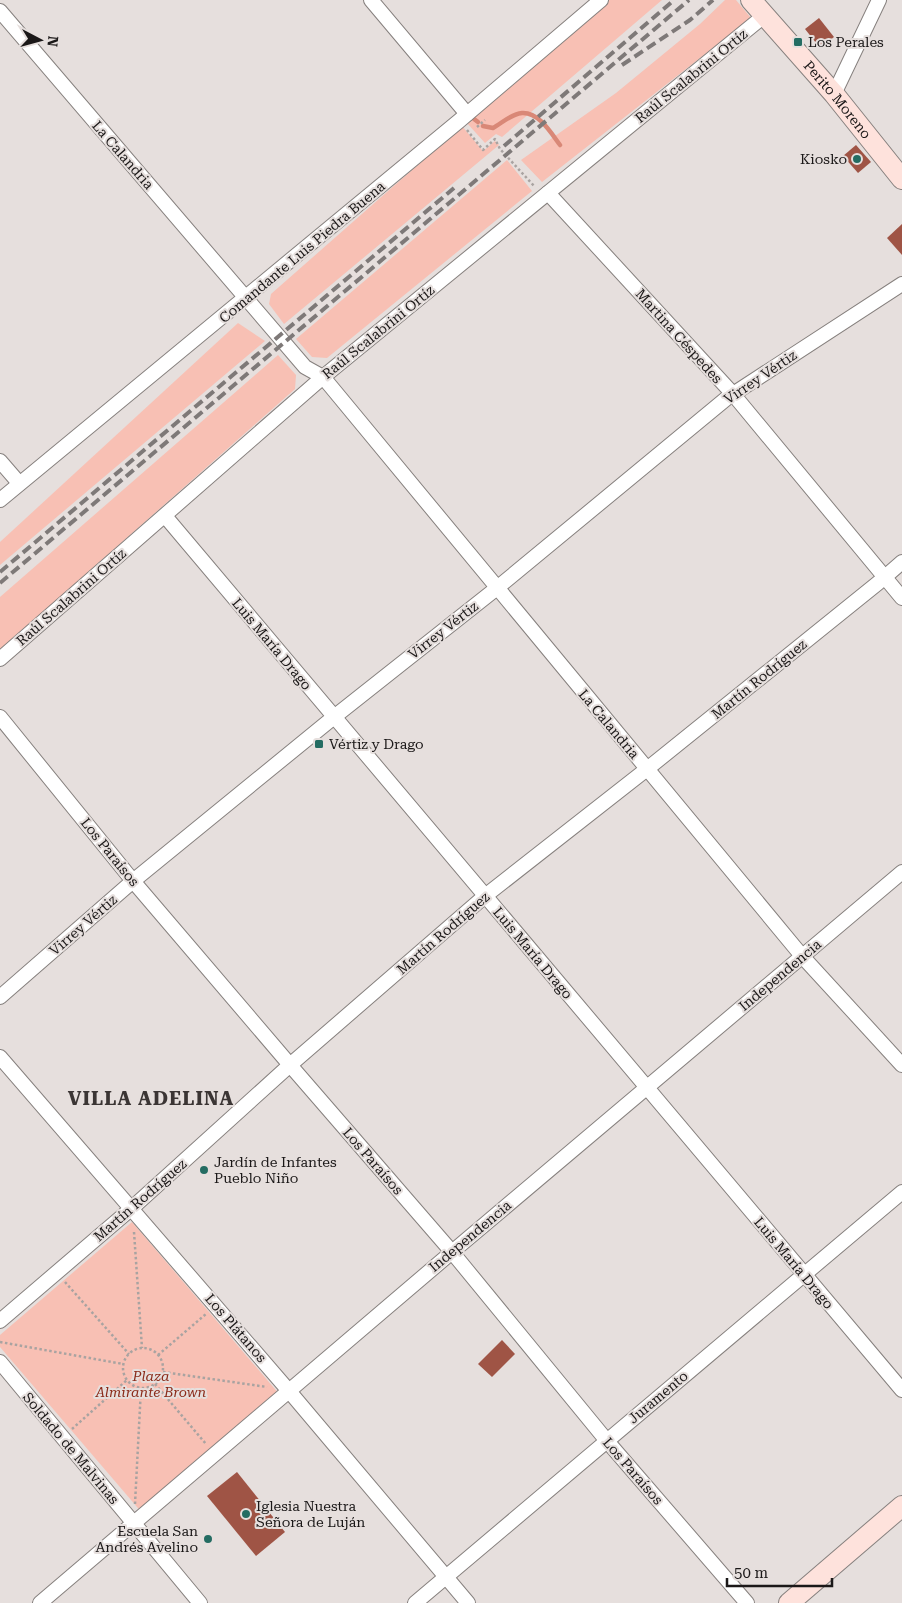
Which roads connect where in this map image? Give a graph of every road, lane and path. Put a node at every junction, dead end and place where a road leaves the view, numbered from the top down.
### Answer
1 (370, 0) edge
2 (601, 0) edge
3 (751, 0) edge
4 (879, 0) edge
5 (0, 11) edge
6 (764, 16) junction
7 (834, 94) junction
8 (463, 118) junction
9 (485, 120) dead end
10 (477, 127) dead end
11 (902, 179) edge
12 (548, 193) junction
13 (902, 284) edge
14 (246, 299) junction
15 (323, 377) junction
16 (733, 394) junction
17 (0, 461) edge
18 (19, 484) junction
19 (0, 500) edge
20 (165, 516) junction
21 (902, 562) edge
22 (885, 577) junction
23 (497, 588) junction
24 (902, 598) edge
25 (0, 659) edge
26 (0, 717) edge
27 (334, 717) junction
28 (647, 769) junction
29 (902, 872) edge
30 (133, 881) junction
31 (485, 896) junction
32 (802, 956) junction
33 (0, 997) edge
34 (0, 1057) edge
35 (290, 1065) junction
36 (902, 1065) edge
37 (646, 1088) junction
38 (902, 1192) edge
39 (132, 1208) junction
40 (452, 1252) junction
41 (57, 1272) junction
42 (804, 1275) junction
43 (216, 1305) junction
44 (0, 1321) edge
45 (0, 1342) edge
46 (142, 1348) junction
47 (129, 1354) junction
48 (158, 1355) junction
49 (0, 1362) edge
50 (123, 1364) junction
51 (162, 1372) junction
52 (127, 1380) junction
53 (155, 1384) junction
54 (141, 1388) junction
55 (902, 1390) edge
56 (289, 1391) junction
57 (62, 1439) junction
58 (607, 1441) junction
59 (214, 1454) junction
60 (902, 1506) edge
61 (134, 1523) junction
62 (445, 1577) junction
63 (40, 1603) edge
64 (200, 1603) edge
65 (415, 1603) edge
66 (468, 1603) edge
67 (747, 1603) edge
68 (789, 1603) edge

1 - 8 street
2 - 8 street, Comandante Luis Piedra Buena
3 - 6 street, Perito Moreno
4 - 7 street
5 - 14 street, La Calandria
6 - 7 street, Perito Moreno
6 - 12 street, Raúl Scalabrini Ortíz
7 - 11 street, Perito Moreno
8 - 12 path
8 - 14 street, Comandante Luis Piedra Buena
9 - 10 path
12 - 15 street, Raúl Scalabrini Ortíz
12 - 16 street, Martina Céspedes
13 - 16 street, Virrey Vértiz
14 - 15 street, La Calandria
14 - 18 street, Comandante Luis Piedra Buena
15 - 20 street, Raúl Scalabrini Ortíz
15 - 23 street, La Calandria
16 - 22 street, Martina Céspedes
16 - 23 street, Virrey Vértiz
17 - 18 street
18 - 19 street, Comandante Luis Piedra Buena
20 - 25 street, Raúl Scalabrini Ortíz
20 - 27 street, Luis María Drago
21 - 22 street, Martín Rodríguez
22 - 24 street, Martina Céspedes
22 - 28 street, Martín Rodríguez
23 - 27 street, Virrey Vértiz
23 - 28 street, La Calandria
26 - 30 street, Los Paraísos
27 - 30 street, Virrey Vértiz
27 - 31 street, Luis María Drago
28 - 31 street, Martín Rodríguez
28 - 32 street, La Calandria
29 - 32 street, Independencia
30 - 33 street, Virrey Vértiz
30 - 35 street, Los Paraísos
31 - 35 street, Martín Rodríguez
31 - 37 street, Luis María Drago
32 - 36 street, La Calandria
32 - 37 street, Independencia
34 - 39 street, Los Plátanos
35 - 39 street, Martín Rodríguez
35 - 40 street, Los Paraísos
37 - 40 street, Independencia
37 - 42 street, Luis María Drago
38 - 42 street, Juramento
39 - 41 street, Martín Rodríguez
39 - 43 street, Los Plátanos
39 - 46 path
40 - 56 street, Independencia
40 - 58 street, Los Paraísos
41 - 44 street, Martín Rodríguez
41 - 47 path
42 - 55 street, Luis María Drago
42 - 58 street, Juramento
43 - 48 path
43 - 56 street, Los Plátanos
45 - 50 path
46 - 47 path
46 - 48 path
47 - 50 path
48 - 51 path
49 - 57 street, Soldado de Malvinas
50 - 52 path
51 - 53 path
51 - 56 path
52 - 54 path
52 - 57 path
53 - 54 path
53 - 59 path
54 - 61 path
56 - 59 street, Independencia
56 - 62 street, Los Plátanos
57 - 61 street, Soldado de Malvinas
58 - 62 street, Juramento
58 - 67 street, Los Paraísos
59 - 61 street, Independencia
60 - 68 street
61 - 63 street, Independencia
61 - 64 street, Soldado de Malvinas
62 - 65 street, Juramento
62 - 66 street, Los Plátanos

